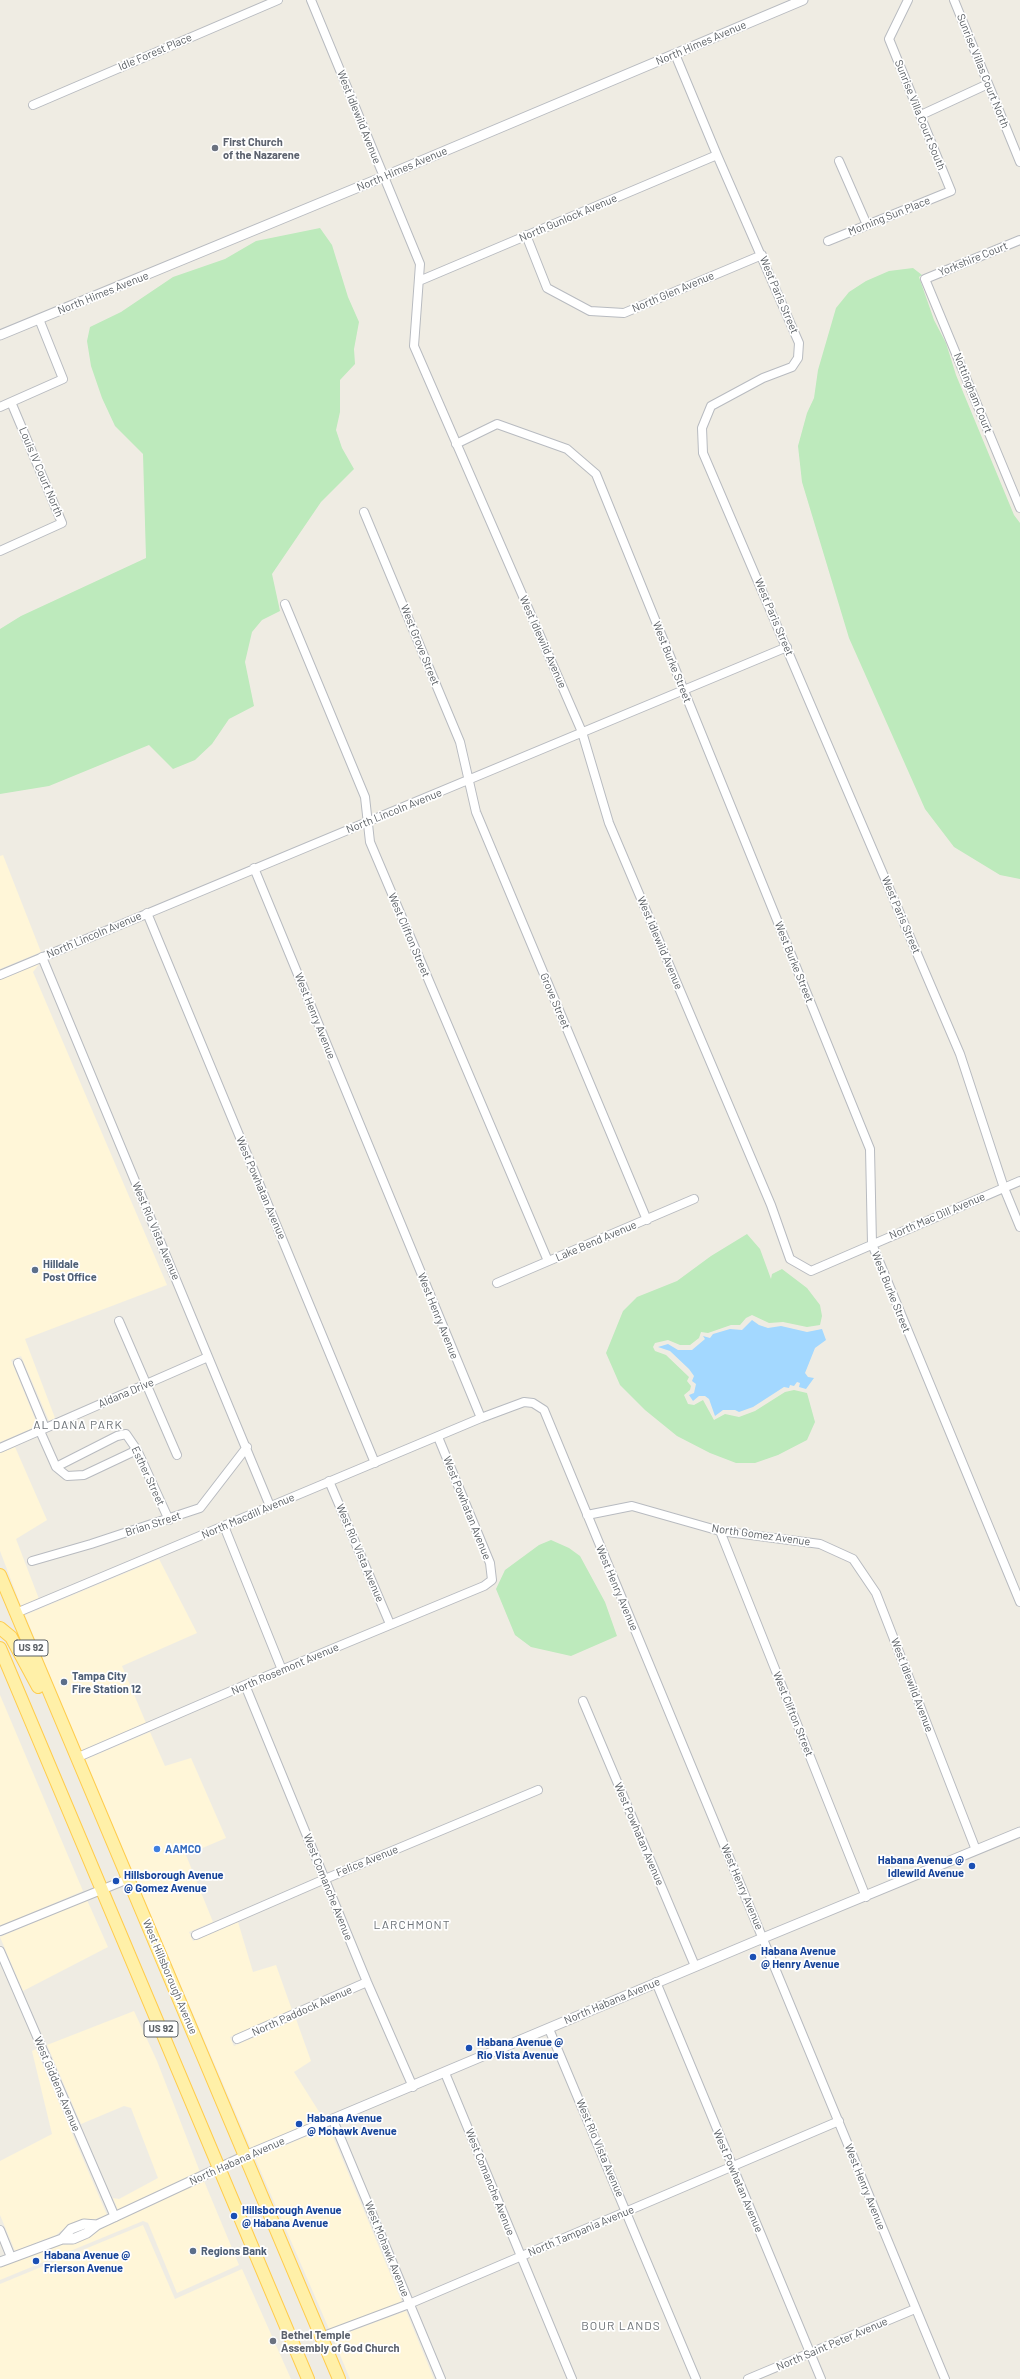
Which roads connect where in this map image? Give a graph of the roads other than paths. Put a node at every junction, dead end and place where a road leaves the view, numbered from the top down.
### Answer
1 (278, 0) edge
2 (311, 0) edge
3 (803, 0) edge
4 (908, 0) edge
5 (954, 1) edge
6 (675, 54) junction
7 (988, 84) junction
8 (33, 105) dead end
9 (921, 115) junction
10 (717, 155) junction
11 (839, 161) dead end
12 (1020, 162) edge
13 (383, 177) junction
14 (951, 191) joint
15 (867, 225) junction
16 (526, 235) junction
17 (1020, 240) edge
18 (828, 241) dead end
19 (762, 255) junction
20 (926, 279) joint
21 (419, 281) junction
22 (39, 319) junction
23 (0, 335) edge
24 (11, 402) junction
25 (0, 407) edge
26 (456, 444) junction
27 (1020, 508) edge
28 (364, 512) dead end
29 (0, 551) edge
30 (285, 604) dead end
31 (787, 647) junction
32 (683, 690) junction
33 (582, 732) junction
34 (469, 780) junction
35 (367, 823) junction
36 (254, 868) junction
37 (147, 913) junction
38 (42, 957) junction
39 (0, 975) edge
40 (1020, 1181) edge
41 (1004, 1188) junction
42 (694, 1199) dead end
43 (647, 1220) junction
44 (1020, 1227) edge
45 (872, 1244) junction
46 (548, 1261) junction
47 (811, 1271) joint
48 (497, 1283) dead end
49 (119, 1321) dead end
50 (208, 1357) junction
51 (18, 1363) dead end
52 (147, 1384) junction
53 (481, 1418) junction
54 (43, 1429) junction
55 (438, 1437) junction
56 (0, 1448) edge
57 (247, 1448) junction
58 (137, 1450) junction
59 (177, 1455) dead end
60 (375, 1463) junction
61 (56, 1467) junction
62 (329, 1481) junction
63 (270, 1506) junction
64 (587, 1515) junction
65 (169, 1520) junction
66 (224, 1526) junction
67 (720, 1531) junction
68 (820, 1544) joint
69 (32, 1561) dead end
70 (0, 1575) edge
71 (492, 1580) joint
72 (0, 1602) edge
73 (1020, 1602) edge
74 (16, 1613) junction
75 (390, 1624) junction
76 (0, 1628) edge
77 (0, 1648) edge
78 (282, 1670) junction
79 (245, 1686) junction
80 (583, 1701) dead end
81 (76, 1758) junction
82 (538, 1790) dead end
83 (1020, 1832) edge
84 (976, 1850) junction
85 (128, 1879) junction
86 (325, 1879) junction
87 (101, 1889) junction
88 (866, 1897) junction
89 (0, 1931) edge
90 (196, 1935) dead end
91 (763, 1938) junction
92 (0, 1951) edge
93 (695, 1966) junction
94 (367, 1982) junction
95 (656, 1982) junction
96 (549, 2029) junction
97 (237, 2039) dead end
98 (445, 2073) junction
99 (413, 2087) junction
100 (333, 2120) junction
101 (838, 2121) junction
102 (245, 2156) junction
103 (732, 2166) junction
104 (220, 2168) junction
105 (626, 2212) junction
106 (115, 2217) junction
107 (0, 2230) edge
108 (11, 2257) junction
109 (521, 2257) junction
110 (0, 2262) edge
111 (409, 2304) junction
112 (915, 2309) junction
113 (321, 2337) junction
114 (810, 2353) junction
115 (309, 2378) edge
116 (339, 2379) edge
117 (441, 2379) edge
118 (572, 2379) edge
119 (696, 2379) edge
120 (748, 2379) edge
121 (820, 2379) edge
122 (945, 2379) edge

1 - 8 street, Idle Forest Place
2 - 13 street, West Idlewild Avenue
3 - 6 street, North Himes Avenue
4 - 9 street, Sunrise Villa Court South
5 - 7 street, Sunrise Villas Court North
6 - 10 street, West Paris Street
6 - 13 street, North Himes Avenue
7 - 9 street
7 - 12 street, Sunrise Villas Court North
9 - 14 street, Sunrise Villa Court South
10 - 16 street, North Gunlock Avenue
10 - 19 street, West Paris Street
11 - 15 street
13 - 21 street, West Idlewild Avenue
13 - 22 street, North Himes Avenue
14 - 15 street, Morning Sun Place
15 - 18 street, Morning Sun Place
16 - 19 street, North Glen Avenue
16 - 21 street, North Gunlock Avenue
17 - 20 street, Yorkshire Court
19 - 31 street, West Paris Street
20 - 27 street, Nottingham Court
21 - 26 street, West Idlewild Avenue
22 - 23 street, North Himes Avenue
22 - 24 street
24 - 25 street
24 - 29 street, Louis IV Court North
26 - 32 street, West Burke Street
26 - 33 street, West Idlewild Avenue
28 - 34 street, West Grove Street
30 - 35 street, West Clifton Street
31 - 32 street, North Lincoln Avenue
31 - 41 street, West Paris Street
32 - 33 street, North Lincoln Avenue
32 - 45 street, West Burke Street
33 - 34 street, North Lincoln Avenue
33 - 47 street, West Idlewild Avenue
34 - 35 street, North Lincoln Avenue
34 - 43 street, Grove Street
35 - 36 street, North Lincoln Avenue
35 - 46 street, West Clifton Street
36 - 37 street, North Lincoln Avenue
36 - 53 street, West Henry Avenue
37 - 38 street, North Lincoln Avenue
37 - 60 street, West Powhatan Avenue
38 - 39 street, North Lincoln Avenue
38 - 50 street, West Rio Vista Avenue
40 - 41 street, North Mac Dill Avenue
41 - 44 street, West Paris Street
41 - 45 street, North Mac Dill Avenue
42 - 43 street, Lake Bend Avenue
43 - 46 street, Lake Bend Avenue
45 - 47 street, North Mac Dill Avenue
45 - 73 street, West Burke Street
46 - 48 street, Lake Bend Avenue
49 - 52 street
50 - 52 street, Aldana Drive
50 - 57 street, West Rio Vista Avenue
51 - 54 street
52 - 54 street, Aldana Drive
52 - 59 street
53 - 55 street, North Macdill Avenue
53 - 64 street, West Henry Avenue
54 - 56 street, Aldana Drive
54 - 61 street
55 - 60 street, North Macdill Avenue
55 - 71 street, West Powhatan Avenue
57 - 63 street, West Rio Vista Avenue
57 - 65 street, Brian Street
58 - 61 street
58 - 61 street, Esther Street
58 - 65 street, Esther Street
60 - 62 street, North Macdill Avenue
62 - 63 street, North Macdill Avenue
62 - 75 street, West Rio Vista Avenue
63 - 66 street, North Macdill Avenue
64 - 67 street, North Gomez Avenue
64 - 91 street, West Henry Avenue
65 - 69 street, Brian Street
66 - 74 street, North Macdill Avenue
66 - 78 street
67 - 68 street, North Gomez Avenue
67 - 88 street, West Clifton Street
68 - 84 street, West Idlewild Avenue
70 - 74 main road, West Hillsborough Avenue / US 92
71 - 75 street, North Rosemont Avenue
72 - 74 main road
74 - 81 main road, West Hillsborough Avenue / US 92
75 - 78 street, North Rosemont Avenue
76 - 81 main road
77 - 87 main road, US 92
78 - 79 street, North Rosemont Avenue
79 - 81 street, North Rosemont Avenue
79 - 86 street, West Comanche Avenue
80 - 93 street, West Powhatan Avenue
81 - 85 main road, West Hillsborough Avenue / US 92
82 - 86 street, Felice Avenue
83 - 84 street, North Habana Avenue
84 - 88 street, North Habana Avenue
85 - 87 street
85 - 102 main road, West Hillsborough Avenue / US 92
86 - 90 street, Felice Avenue
86 - 94 street, West Comanche Avenue
87 - 89 street
87 - 104 main road, US 92
88 - 91 street, North Habana Avenue
91 - 93 street, North Habana Avenue
91 - 101 street, West Henry Avenue
92 - 106 street, West Giddens Avenue
93 - 95 street, North Habana Avenue
94 - 97 street, North Paddock Avenue
94 - 99 street, West Comanche Avenue
95 - 96 street, North Habana Avenue
95 - 103 street, West Powhatan Avenue
96 - 98 street, North Habana Avenue
96 - 105 street, West Rio Vista Avenue
98 - 99 street, North Habana Avenue
98 - 109 street, West Comanche Avenue
99 - 100 street, North Habana Avenue
100 - 102 street, North Habana Avenue
100 - 111 street, West Mohawk Avenue
101 - 103 street, North Tampania Avenue
101 - 112 street, West Henry Avenue
102 - 104 street, North Habana Avenue
102 - 113 main road, West Hillsborough Avenue / US 92
103 - 105 street, North Tampania Avenue
103 - 114 street, West Powhatan Avenue
104 - 106 street, North Habana Avenue
104 - 115 main road, US 92
105 - 109 street, North Tampania Avenue
105 - 119 street, West Rio Vista Avenue
106 - 108 street, North Habana Avenue
107 - 108 street
108 - 110 street, North Habana Avenue
109 - 111 street, North Tampania Avenue
109 - 118 street, West Comanche Avenue
111 - 113 street, North Tampania Avenue
111 - 117 street, West Mohawk Avenue
112 - 114 street, North Saint Peter Avenue
112 - 122 street, West Henry Avenue
113 - 116 main road, West Hillsborough Avenue / US 92
114 - 120 street, North Saint Peter Avenue
114 - 121 street, West Powhatan Avenue

